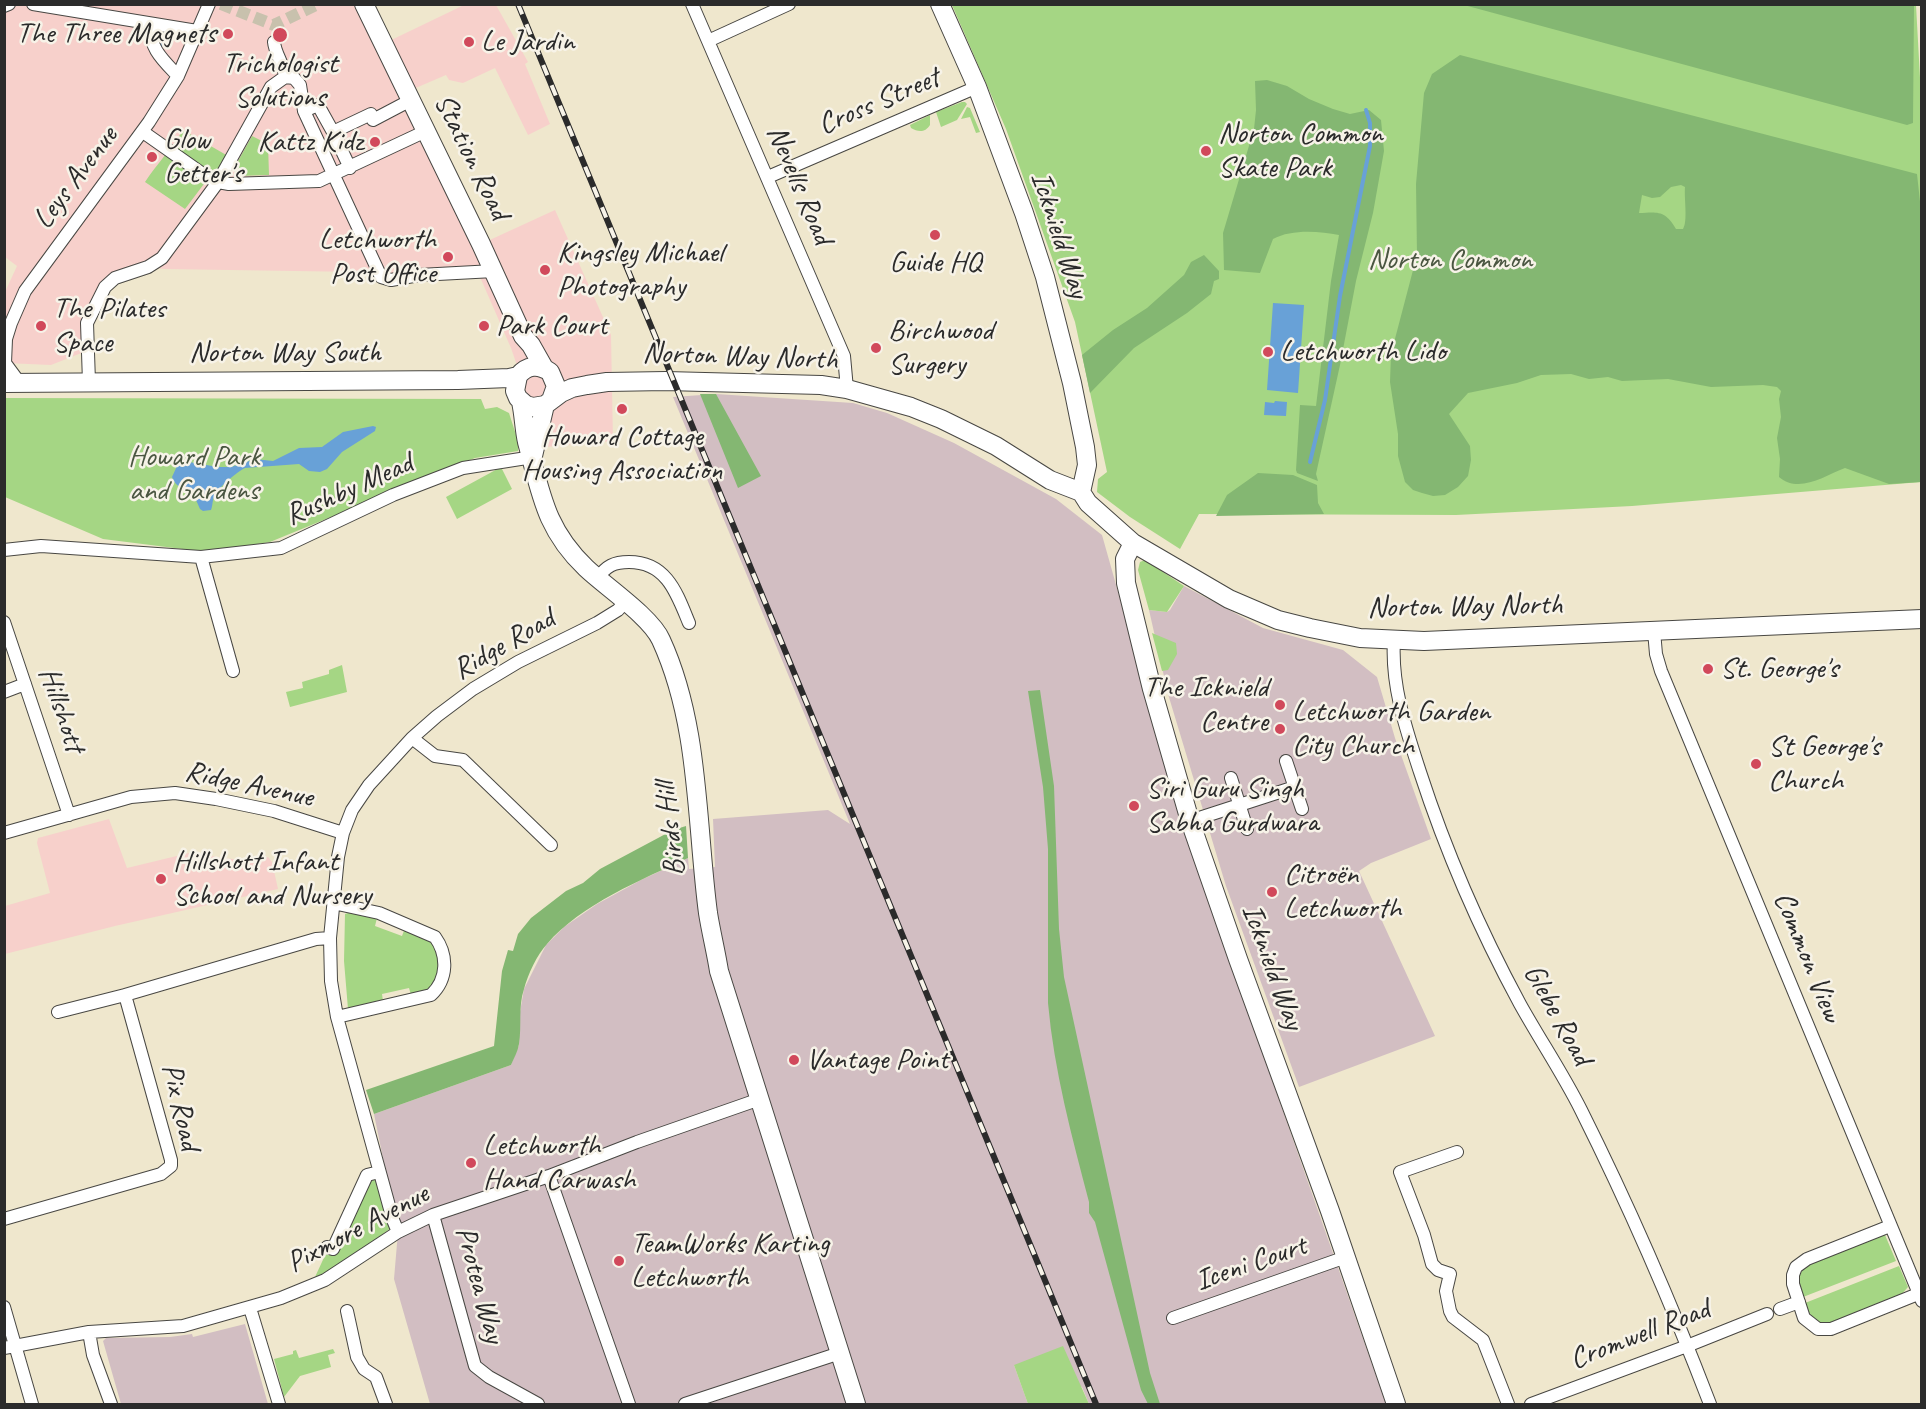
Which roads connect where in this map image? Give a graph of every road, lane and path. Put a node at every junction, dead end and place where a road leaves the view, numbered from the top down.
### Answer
1 (33, 4) edge
2 (209, 4) edge
3 (364, 4) edge
4 (693, 4) edge
5 (789, 4) edge
6 (939, 4) edge
7 (148, 24) junction
8 (197, 31) junction
9 (708, 41) junction
10 (274, 42) dead end
11 (178, 76) junction
12 (285, 76) junction
13 (977, 87) junction
14 (411, 100) junction
15 (304, 111) junction
16 (426, 131) junction
17 (143, 132) junction
18 (333, 132) junction
19 (351, 168) junction
20 (334, 175) junction
21 (768, 177) junction
22 (218, 182) junction
23 (494, 271) junction
24 (523, 336) junction
25 (547, 370) junction
26 (520, 373) junction
27 (458, 380) junction
28 (89, 382) junction
29 (607, 382) junction
30 (12, 383) edge
31 (847, 389) junction
32 (519, 400) junction
33 (548, 402) junction
34 (533, 458) junction
35 (1081, 492) junction
36 (1133, 543) junction
37 (4, 550) edge
38 (201, 557) junction
39 (598, 578) junction
40 (625, 602) junction
41 (1922, 618) edge
42 (4, 622) edge
43 (688, 624) dead end
44 (1654, 631) junction
45 (1394, 640) junction
46 (233, 671) dead end
47 (25, 684) junction
48 (4, 692) edge
49 (412, 738) junction
50 (1286, 761) dead end
51 (1231, 778) dead end
52 (1295, 788) junction
53 (1240, 805) junction
54 (1302, 809) dead end
55 (69, 814) junction
56 (1191, 821) junction
57 (1247, 829) dead end
58 (4, 833) edge
59 (343, 833) junction
60 (551, 844) dead end
61 (333, 903) junction
62 (330, 938) junction
63 (125, 995) junction
64 (58, 1012) dead end
65 (337, 1017) junction
66 (760, 1099) junction
67 (1457, 1152) dead end
68 (379, 1172) junction
69 (549, 1176) junction
70 (434, 1215) junction
71 (4, 1219) edge
72 (1890, 1226) junction
73 (398, 1233) junction
74 (327, 1246) dead end
75 (1346, 1257) junction
76 (1920, 1298) edge
77 (1799, 1302) junction
78 (4, 1307) edge
79 (250, 1308) junction
80 (1780, 1309) dead end
81 (348, 1311) dead end
82 (1767, 1314) dead end
83 (1173, 1318) dead end
84 (89, 1332) junction
85 (9, 1346) edge
86 (1688, 1346) junction
87 (840, 1353) junction
88 (32, 1404) edge
89 (111, 1404) edge
90 (279, 1404) edge
91 (386, 1404) edge
92 (538, 1404) edge
93 (629, 1404) edge
94 (685, 1404) edge
95 (856, 1404) edge
96 (1396, 1404) edge
97 (1508, 1404) edge
98 (1531, 1404) edge
99 (1710, 1404) edge

1 - 7 street
2 - 8 street, Leys Avenue
3 - 14 street, Station Road
4 - 9 street, Nevells Road
5 - 9 street
6 - 13 street, Icknield Way
7 - 8 street
7 - 11 street
8 - 11 street, Leys Avenue
9 - 21 street, Nevells Road
10 - 12 street
11 - 17 street, Leys Avenue
12 - 15 street
12 - 22 street
13 - 21 street, Cross Street
13 - 35 street, Icknield Way
14 - 16 street, Station Road
14 - 18 street
15 - 18 street
15 - 20 street
16 - 19 street
16 - 23 street, Station Road
17 - 22 street
17 - 30 street, Leys Avenue
18 - 19 street
19 - 20 street
20 - 22 street
20 - 23 street
21 - 31 street, Nevells Road
22 - 28 street
23 - 24 street, Station Road
24 - 25 street, Station Road
24 - 26 street, Station Road
25 - 26 street
25 - 29 street, Norton Way North
25 - 33 street
26 - 27 street, Norton Way South
26 - 32 street
27 - 28 street, Norton Way South
27 - 32 street, Norton Way South
28 - 30 street, Norton Way South
29 - 31 street, Norton Way North
29 - 33 street, Norton Way North
31 - 35 street, Norton Way North
32 - 33 street
32 - 34 street, Birds Hill
33 - 34 street, Birds Hill
34 - 38 street, Rushby Mead
34 - 39 street, Birds Hill
35 - 36 street, Norton Way North
36 - 45 street, Norton Way North
36 - 56 street, Icknield Way
37 - 38 street, Rushby Mead
38 - 46 street
39 - 40 street, Birds Hill
39 - 43 street
40 - 49 street, Ridge Road
40 - 66 street, Birds Hill
41 - 44 street, Norton Way North
42 - 47 street, Hillshott
44 - 45 street, Norton Way North
44 - 72 street, Common View
45 - 86 street, Glebe Road
47 - 48 street
47 - 55 street, Hillshott
49 - 59 street, Ridge Road
49 - 60 street
50 - 52 street
51 - 53 street
52 - 53 street
52 - 54 street
53 - 56 street
53 - 57 street
55 - 58 street, Ridge Avenue
55 - 59 street, Ridge Avenue
56 - 75 street, Icknield Way
59 - 61 street, Ridge Road
61 - 62 street, Ridge Road
61 - 65 street
62 - 63 street
62 - 65 street, Ridge Road
63 - 64 street
63 - 71 street, Pix Road
65 - 68 street, Ridge Road
66 - 69 street, Pixmore Avenue
66 - 87 street, Birds Hill
67 - 97 street
68 - 73 street, Ridge Road
68 - 74 street
69 - 70 street, Pixmore Avenue
69 - 93 street
70 - 73 street, Pixmore Avenue
70 - 92 street, Protea Way
72 - 76 street, Common View
72 - 77 street
73 - 79 street, Pixmore Avenue
75 - 83 street, Iceni Court
75 - 96 street, Icknield Way
76 - 77 street
77 - 80 street
78 - 85 street
79 - 84 street, Pixmore Avenue
79 - 90 street
81 - 91 street
82 - 86 street, Cromwell Road
84 - 85 street, Pixmore Avenue
84 - 89 street
85 - 88 street
86 - 98 street, Cromwell Road
86 - 99 street, Glebe Road
87 - 94 street
87 - 95 street, Birds Hill

